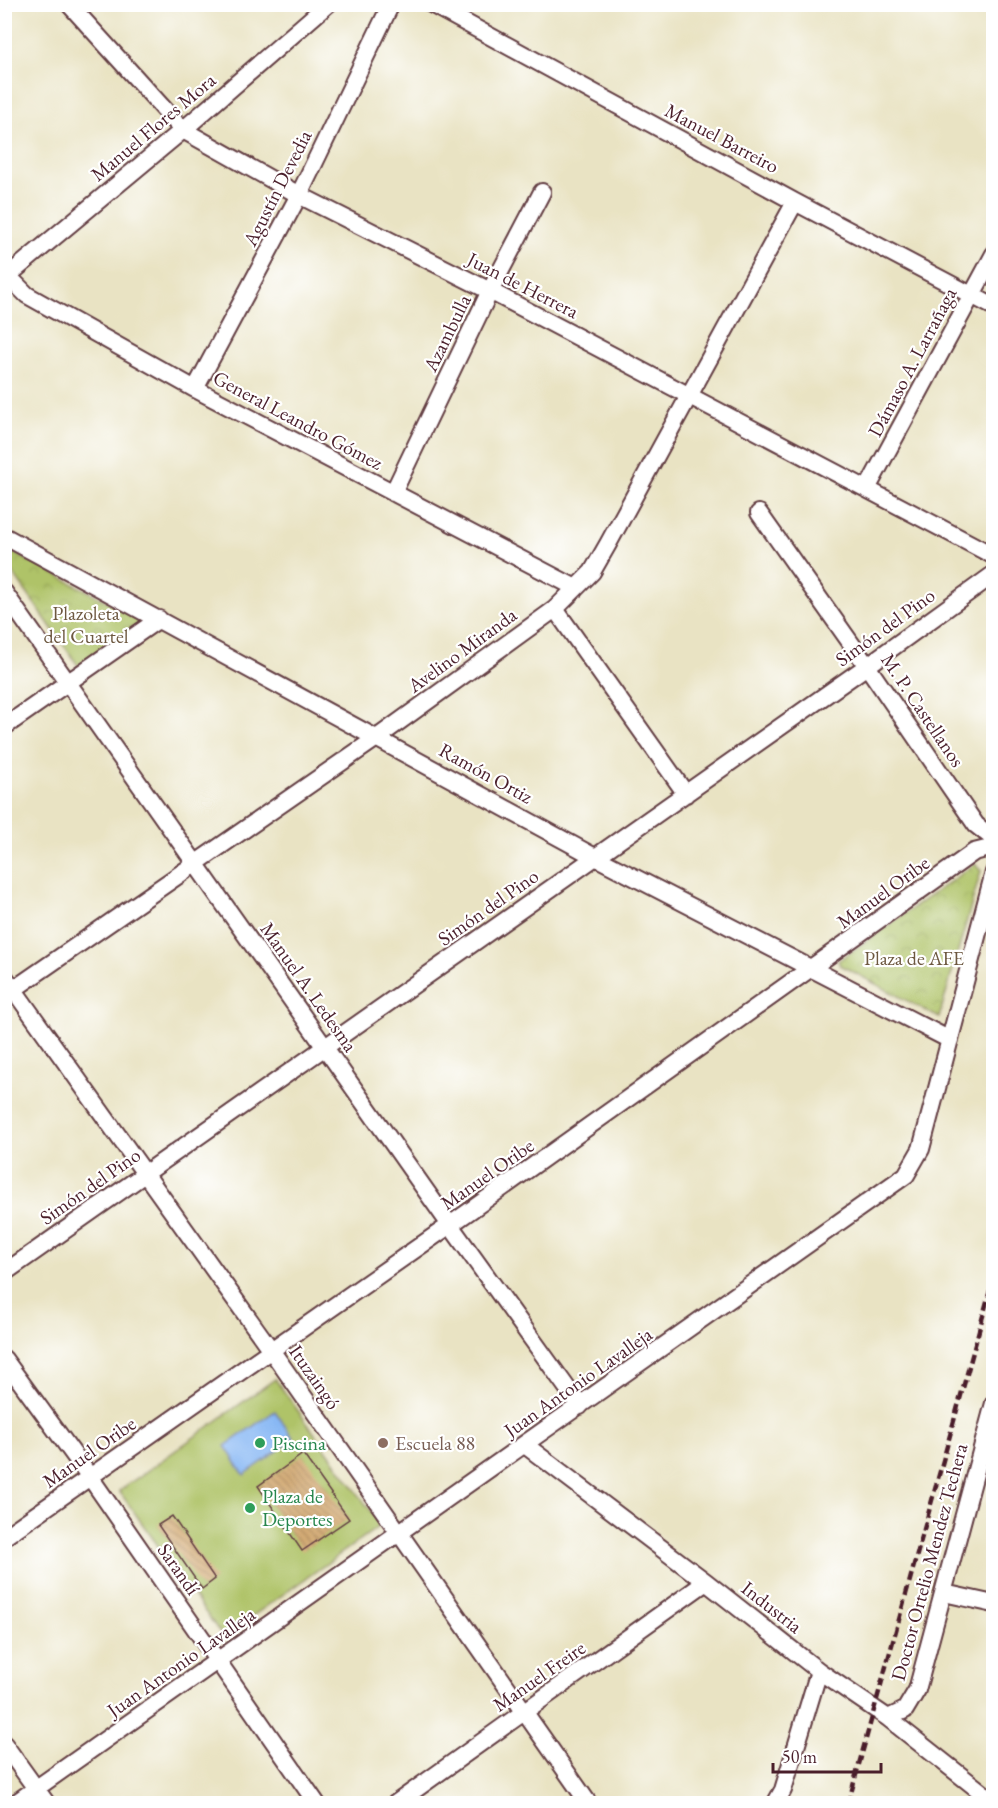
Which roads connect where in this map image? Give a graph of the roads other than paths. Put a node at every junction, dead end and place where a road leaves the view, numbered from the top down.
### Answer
1 (69, 4) edge
2 (328, 4) edge
3 (390, 4) edge
4 (431, 4) edge
5 (183, 130) junction
6 (542, 192) dead end
7 (299, 195) junction
8 (795, 202) junction
9 (993, 254) edge
10 (6, 278) edge
11 (490, 291) junction
12 (972, 295) junction
13 (993, 307) edge
14 (195, 389) junction
15 (689, 396) junction
16 (867, 489) junction
17 (393, 493) junction
18 (759, 513) dead end
19 (4, 536) edge
20 (993, 556) edge
21 (993, 574) edge
22 (576, 588) junction
23 (4, 592) edge
24 (555, 609) junction
25 (159, 619) junction
26 (867, 666) junction
27 (69, 682) junction
28 (4, 727) edge
29 (378, 738) junction
30 (686, 794) junction
31 (993, 839) edge
32 (993, 847) edge
33 (595, 857) junction
34 (196, 862) junction
35 (993, 872) edge
36 (812, 969) junction
37 (8, 987) edge
38 (950, 1040) junction
39 (325, 1047) junction
40 (144, 1174) junction
41 (450, 1225) junction
42 (4, 1272) edge
43 (271, 1350) junction
44 (4, 1359) edge
45 (993, 1403) edge
46 (580, 1406) junction
47 (525, 1445) junction
48 (90, 1477) junction
49 (399, 1533) junction
50 (4, 1537) edge
51 (706, 1582) junction
52 (944, 1593) junction
53 (993, 1604) edge
54 (217, 1662) junction
55 (819, 1671) junction
56 (524, 1712) junction
57 (888, 1718) junction
58 (4, 1744) edge
59 (36, 1788) junction
60 (993, 1802) edge
61 (14, 1803) edge
62 (47, 1803) edge
63 (317, 1803) edge
64 (395, 1803) edge
65 (590, 1803) edge
66 (775, 1803) edge

1 - 5 street, Juan de Herrera
2 - 5 street, Manuel Flores Mora
3 - 7 street, Agustín Devedia
4 - 8 street, Manuel Barreiro
5 - 7 street, Juan de Herrera
5 - 10 street, Manuel Flores Mora
6 - 11 street, Azambulla
7 - 11 street, Juan de Herrera
7 - 14 street, Agustín Devedia
8 - 12 street, Manuel Barreiro
8 - 15 street, Avelino Miranda
9 - 12 street, Dámaso A. Larrañaga
10 - 14 street, General Leandro Gómez
11 - 15 street, Juan de Herrera
11 - 17 street, Azambulla
12 - 13 street, Manuel Barreiro
12 - 16 street, Dámaso A. Larrañaga
14 - 17 street, General Leandro Gómez
15 - 16 street, Juan de Herrera
15 - 22 street, Avelino Miranda
16 - 20 street, Juan de Herrera
17 - 22 street, General Leandro Gómez
18 - 26 street, M. P. Castellanos
19 - 25 street, Ramón Ortiz
21 - 26 street, Simón del Pino
22 - 24 street, Avelino Miranda
23 - 27 street, Manuel A. Ledesma
24 - 29 street, Avelino Miranda
24 - 30 street
25 - 27 street
25 - 29 street, Ramón Ortiz
26 - 30 street, Simón del Pino
26 - 31 street, M. P. Castellanos
27 - 28 street
27 - 34 street, Manuel A. Ledesma
29 - 33 street, Ramón Ortiz
29 - 34 street, Avelino Miranda
30 - 33 street, Simón del Pino
32 - 36 street, Manuel Oribe
33 - 36 street, Ramón Ortiz
33 - 39 street, Simón del Pino
34 - 37 street, Avelino Miranda
34 - 39 street, Manuel A. Ledesma
35 - 38 street, Juan Antonio Lavalleja
36 - 38 street, Ramón Ortiz
36 - 41 street, Manuel Oribe
37 - 40 street, Ituzaingó
38 - 46 street, Juan Antonio Lavalleja
39 - 40 street, Simón del Pino
39 - 41 street, Manuel A. Ledesma
40 - 42 street, Simón del Pino
40 - 43 street, Ituzaingó
41 - 43 street, Manuel Oribe
41 - 46 street, Manuel A. Ledesma
43 - 48 street, Manuel Oribe
43 - 49 street, Ituzaingó
44 - 48 street, Sarandí
45 - 52 street, Doctor Ortelio Mendez Techera
46 - 47 street, Juan Antonio Lavalleja
47 - 49 street, Juan Antonio Lavalleja
47 - 51 street, Industria
48 - 50 street, Manuel Oribe
48 - 54 street, Sarandí
49 - 54 street, Juan Antonio Lavalleja
49 - 56 street, Ituzaingó
51 - 55 street, Industria
51 - 56 street, Manuel Freire
52 - 53 street
52 - 57 street, Doctor Ortelio Mendez Techera
54 - 59 street, Juan Antonio Lavalleja
54 - 63 street, Sarandí
55 - 57 street, Industria
55 - 66 street
56 - 64 street, Manuel Freire
56 - 65 street, Ituzaingó
57 - 60 street, Industria
58 - 59 street
59 - 61 street, Juan Antonio Lavalleja
59 - 62 street

